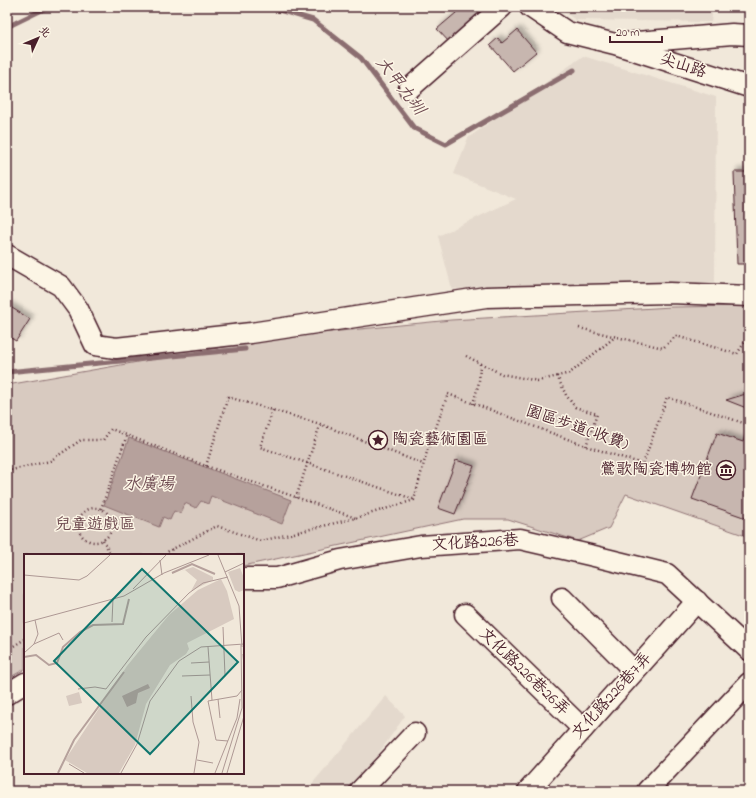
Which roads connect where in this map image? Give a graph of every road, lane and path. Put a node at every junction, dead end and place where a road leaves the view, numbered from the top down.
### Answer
1 (502, 7) edge
2 (530, 7) edge
3 (749, 35) edge
4 (614, 44) junction
5 (749, 86) edge
6 (408, 89) dead end
7 (7, 255) edge
8 (749, 296) edge
9 (579, 328) dead end
10 (615, 337) junction
11 (749, 340) edge
12 (466, 356) dead end
13 (480, 364) junction
14 (557, 376) junction
15 (473, 404) junction
16 (273, 410) junction
17 (320, 424) junction
18 (749, 425) edge
19 (127, 436) junction
20 (586, 446) junction
21 (307, 462) junction
22 (424, 464) junction
23 (206, 466) junction
24 (7, 471) edge
25 (296, 498) junction
26 (414, 500) junction
27 (101, 509) junction
28 (356, 518) junction
29 (103, 540) junction
30 (110, 554) edge
31 (166, 554) edge
32 (244, 578) edge
33 (562, 598) dead end
34 (697, 601) junction
35 (466, 614) dead end
36 (24, 640) edge
37 (7, 650) edge
38 (749, 650) edge
39 (634, 671) junction
40 (749, 683) edge
41 (24, 685) edge
42 (7, 694) edge
43 (583, 729) junction
44 (416, 733) dead end
45 (360, 791) edge
46 (528, 791) edge
47 (647, 791) edge

1 - 6 street
2 - 4 street, 尖山路
3 - 4 street
4 - 5 street, 尖山路
7 - 8 street
9 - 10 path
10 - 11 path
10 - 14 path
12 - 13 path
13 - 14 path
13 - 15 path
14 - 20 path
15 - 20 path, 園區步道(收費)
15 - 22 path, 園區步道(收費)
16 - 17 path
16 - 21 path
16 - 23 path
17 - 21 path
17 - 22 path
18 - 20 path, 園區步道(收費)
19 - 23 path
19 - 24 path
19 - 27 path
21 - 25 path
21 - 26 path
22 - 26 path, 園區步道(收費)
23 - 25 path
25 - 28 path
26 - 28 path
27 - 29 path
27 - 29 path
28 - 31 path
29 - 30 path
32 - 34 street, 文化路226巷
33 - 39 street
34 - 38 street, 文化路226巷
34 - 39 street, 文化路226巷7弄
35 - 43 street, 文化路226巷26弄
36 - 37 path
39 - 43 street, 文化路226巷7弄
40 - 47 street
41 - 42 street
43 - 46 street, 文化路226巷7弄
44 - 45 street

